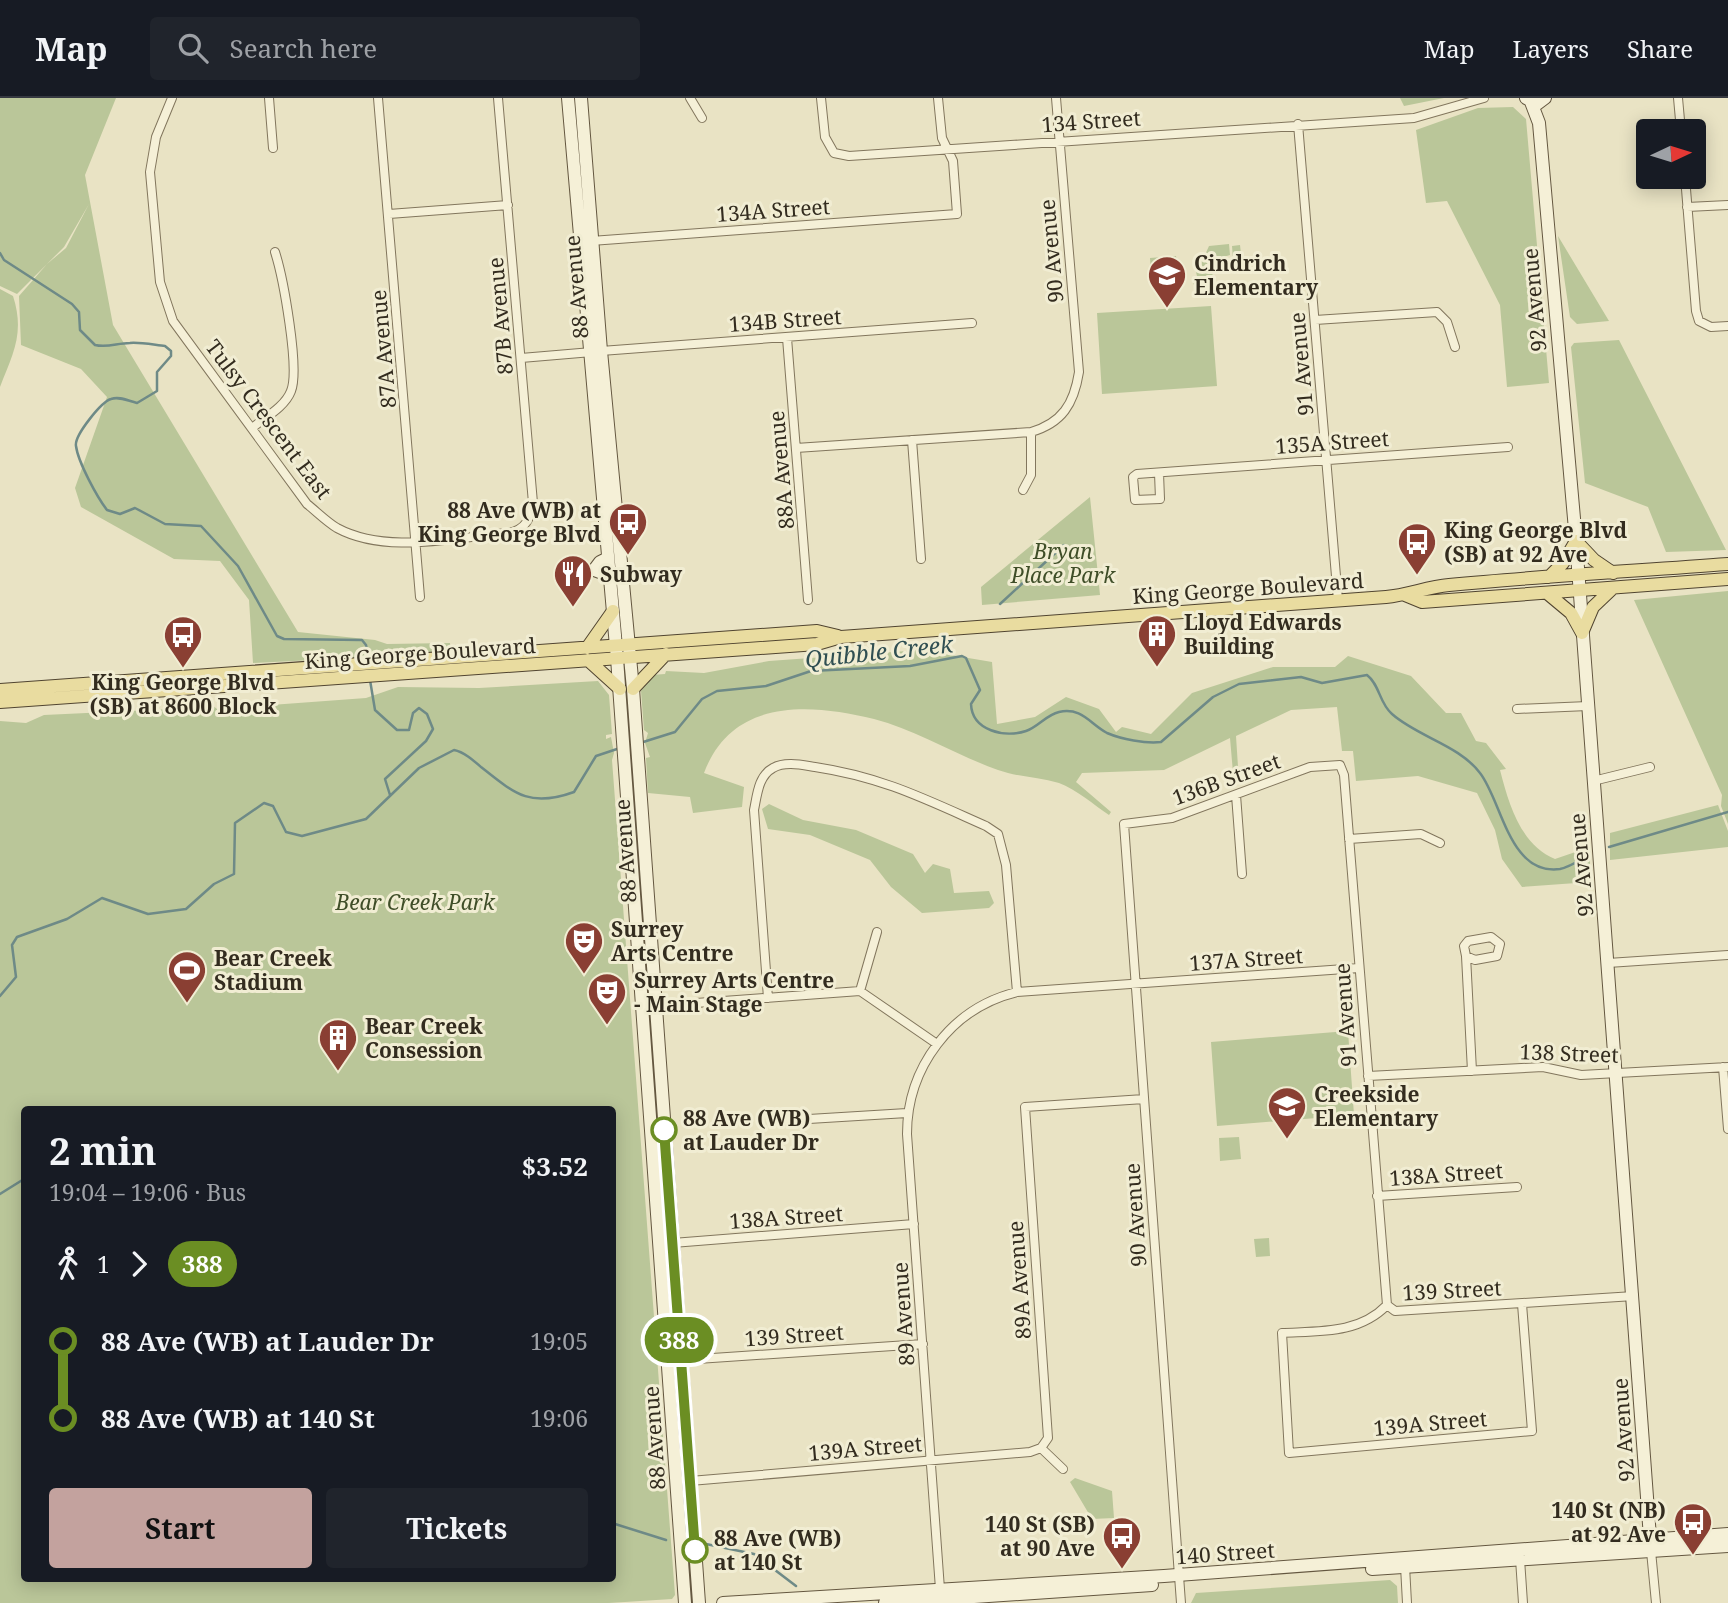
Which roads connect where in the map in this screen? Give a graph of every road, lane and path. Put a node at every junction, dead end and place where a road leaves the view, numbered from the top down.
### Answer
1 (172, 98) edge
2 (269, 98) edge
3 (378, 98) edge
4 (498, 98) edge
5 (568, 98) edge
6 (581, 98) edge
7 (690, 98) edge
8 (821, 98) edge
9 (938, 98) edge
10 (1056, 98) edge
11 (1484, 98) edge
12 (1678, 98) edge
13 (1536, 100) edge
14 (702, 118) dead end
15 (1680, 119) edge
16 (1298, 124) junction
17 (1059, 141) junction
18 (273, 148) dead end
19 (947, 149) junction
20 (1686, 189) edge
21 (508, 205) junction
22 (1728, 205) edge
23 (1687, 207) junction
24 (389, 214) junction
25 (591, 241) junction
26 (275, 252) dead end
27 (1314, 320) junction
28 (972, 323) dead end
29 (1728, 326) edge
30 (787, 338) junction
31 (1455, 347) dead end
32 (596, 351) junction
33 (521, 358) junction
34 (251, 428) junction
35 (1031, 432) junction
36 (912, 440) junction
37 (1508, 447) dead end
38 (796, 448) junction
39 (1327, 459) junction
40 (1159, 473) junction
41 (1023, 490) dead end
42 (522, 528) joint
43 (417, 541) junction
44 (1576, 541) junction
45 (921, 559) dead end
46 (1728, 564) edge
47 (1613, 573) junction
48 (1578, 576) junction
49 (1549, 577) junction
50 (1728, 579) edge
51 (1613, 588) junction
52 (1579, 591) junction
53 (1546, 593) junction
54 (1405, 595) junction
55 (420, 597) dead end
56 (808, 600) dead end
57 (1338, 600) junction
58 (613, 611) junction
59 (1582, 633) junction
60 (841, 637) junction
61 (623, 651) junction
62 (588, 654) junction
63 (666, 654) junction
64 (346, 671) junction
65 (626, 689) junction
66 (0, 690) edge
67 (0, 702) edge
68 (1588, 706) junction
69 (1517, 709) dead end
70 (630, 746) junction
71 (1340, 765) joint
72 (1650, 767) dead end
73 (1593, 781) junction
74 (1236, 795) junction
75 (1124, 824) joint
76 (1349, 839) junction
77 (1440, 843) dead end
78 (1242, 874) dead end
79 (877, 932) dead end
80 (1728, 955) edge
81 (1466, 956) dead end
82 (1608, 963) junction
83 (1359, 968) junction
84 (1135, 985) junction
85 (860, 992) junction
86 (1017, 992) junction
87 (642, 994) junction
88 (768, 998) junction
89 (655, 1006) junction
90 (937, 1044) junction
91 (1726, 1067) edge
92 (1472, 1071) junction
93 (1617, 1073) junction
94 (1368, 1076) junction
95 (1144, 1099) junction
96 (907, 1113) junction
97 (776, 1121) dead end
98 (1728, 1129) edge
99 (1517, 1187) dead end
100 (1377, 1196) junction
101 (914, 1224) junction
102 (666, 1244) junction
103 (1634, 1296) junction
104 (1522, 1304) junction
105 (1387, 1305) junction
106 (923, 1344) junction
107 (674, 1361) junction
108 (1041, 1448) junction
109 (1289, 1453) joint
110 (931, 1461) junction
111 (1063, 1469) dead end
112 (690, 1480) junction
113 (1728, 1534) edge
114 (1651, 1546) junction
115 (1728, 1546) edge
116 (1454, 1553) junction
117 (1520, 1559) junction
118 (1405, 1566) junction
119 (1179, 1579) junction
120 (940, 1589) junction
121 (685, 1603) edge
122 (699, 1603) edge
123 (723, 1603) edge
124 (885, 1603) edge
125 (1181, 1603) edge
126 (1408, 1603) edge
127 (1523, 1603) edge
128 (1656, 1603) edge

1 - 34 street, Tulsy Crescent East
2 - 18 street
3 - 24 street, 87A Avenue
4 - 21 street, 87B Avenue
5 - 32 main road, 88 Avenue
6 - 25 main road, 88 Avenue
7 - 14 street
8 - 19 street, 134 Street
9 - 19 street
10 - 17 street, 90 Avenue
11 - 16 street, 134 Street
12 - 15 street
13 - 44 main road, 92 Avenue
16 - 17 street, 134 Street
16 - 27 street, 91 Avenue
17 - 19 street, 134 Street
17 - 35 street, 90 Avenue
19 - 25 street, 134A Street
20 - 23 street
21 - 24 street
21 - 33 street, 87B Avenue
22 - 23 street
23 - 29 street
24 - 43 street, 87A Avenue
25 - 32 main road, 88 Avenue
26 - 34 street
27 - 31 street
27 - 39 street, 91 Avenue
28 - 30 street, 134B Street
30 - 32 street, 134B Street
30 - 38 street, 88A Avenue
32 - 33 street, 134B Street
32 - 58 main road, 88 Avenue
32 - 61 main road, 88 Avenue
33 - 42 street, 87B Avenue
34 - 43 street, Tulsy Crescent East
35 - 36 street
35 - 41 street
36 - 38 street
36 - 45 street
37 - 39 street, 135A Street
38 - 56 street, 88A Avenue
39 - 40 street, 135A Street
39 - 57 street, 91 Avenue
40 - 40 street, 135A Street
42 - 43 street, Tulsy Crescent East
43 - 55 street, 87A Avenue
44 - 47 main road
44 - 48 main road, 92 Avenue
44 - 49 main road
46 - 47 main road, King George Boulevard
47 - 48 main road, King George Boulevard
48 - 49 main road, King George Boulevard
48 - 52 main road, 92 Avenue
49 - 54 main road, King George Boulevard
50 - 51 main road, King George Boulevard
51 - 52 main road, King George Boulevard
51 - 59 main road
52 - 53 main road, King George Boulevard
52 - 59 main road, 92 Avenue
53 - 54 main road, King George Boulevard
53 - 59 main road
54 - 57 main road, King George Boulevard
57 - 60 main road, King George Boulevard
58 - 61 main road, 88 Avenue
58 - 62 main road
59 - 68 main road, 92 Avenue
60 - 61 main road, King George Boulevard
60 - 63 main road, King George Boulevard
61 - 62 main road, King George Boulevard
61 - 63 main road, King George Boulevard
61 - 65 main road, 88 Avenue
62 - 64 main road, King George Boulevard
62 - 65 main road
63 - 65 main road
64 - 66 main road, King George Boulevard
64 - 67 main road, King George Boulevard
65 - 70 main road, 88 Avenue
68 - 69 street
68 - 73 main road, 92 Avenue
70 - 87 main road, 88 Avenue
70 - 89 main road, 88 Avenue
71 - 74 street, 136B Street
71 - 76 street, 91 Avenue
72 - 73 street
73 - 82 main road, 92 Avenue
74 - 75 street, 136B Street
74 - 78 street
75 - 84 street, 90 Avenue
76 - 77 street
76 - 83 street, 91 Avenue
79 - 85 street
80 - 82 street
81 - 92 street
82 - 93 main road, 92 Avenue
83 - 84 street, 137A Street
83 - 94 street, 91 Avenue
84 - 86 street, 137A Street
84 - 95 street, 90 Avenue
85 - 88 street
85 - 90 street
86 - 88 street
86 - 90 street, 89 Avenue
87 - 89 main road
87 - 102 main road, 88 Avenue
88 - 89 street
89 - 102 main road, 88 Avenue
90 - 96 street, 89 Avenue
91 - 93 street, 138 Street
91 - 98 street
92 - 93 street, 138 Street
92 - 94 street, 138 Street
93 - 103 main road, 92 Avenue
94 - 100 street, 91 Avenue
95 - 108 street, 89A Avenue
95 - 119 street, 90 Avenue
96 - 97 street
96 - 101 street, 89 Avenue
99 - 100 street, 138A Street
100 - 105 street, 91 Avenue
101 - 102 street, 138A Street
101 - 106 street, 89 Avenue
102 - 107 main road, 88 Avenue
103 - 104 street, 139 Street
103 - 114 main road, 92 Avenue
104 - 105 street, 139 Street
104 - 109 street, 139A Street
105 - 109 street, 139 Street
106 - 107 street, 139 Street
106 - 110 street, 89 Avenue
107 - 112 main road, 88 Avenue
107 - 121 main road, 88 Avenue
108 - 110 street, 139A Street
108 - 111 street
110 - 112 street, 139A Street
110 - 120 street, 89 Avenue
112 - 122 main road, 88 Avenue
113 - 114 main road, 140 Street
114 - 115 main road, 140 Street
114 - 116 main road, 140 Street
114 - 117 main road, 140 Street
114 - 128 street, 92 Avenue
116 - 118 main road
116 - 119 main road, 140 Street
117 - 118 main road, 140 Street
117 - 127 street
118 - 119 main road, 140 Street
118 - 126 street
119 - 120 main road, 140 Street
119 - 124 main road, 140 Street
119 - 125 street, 90 Avenue
120 - 123 main road, 140 Street

